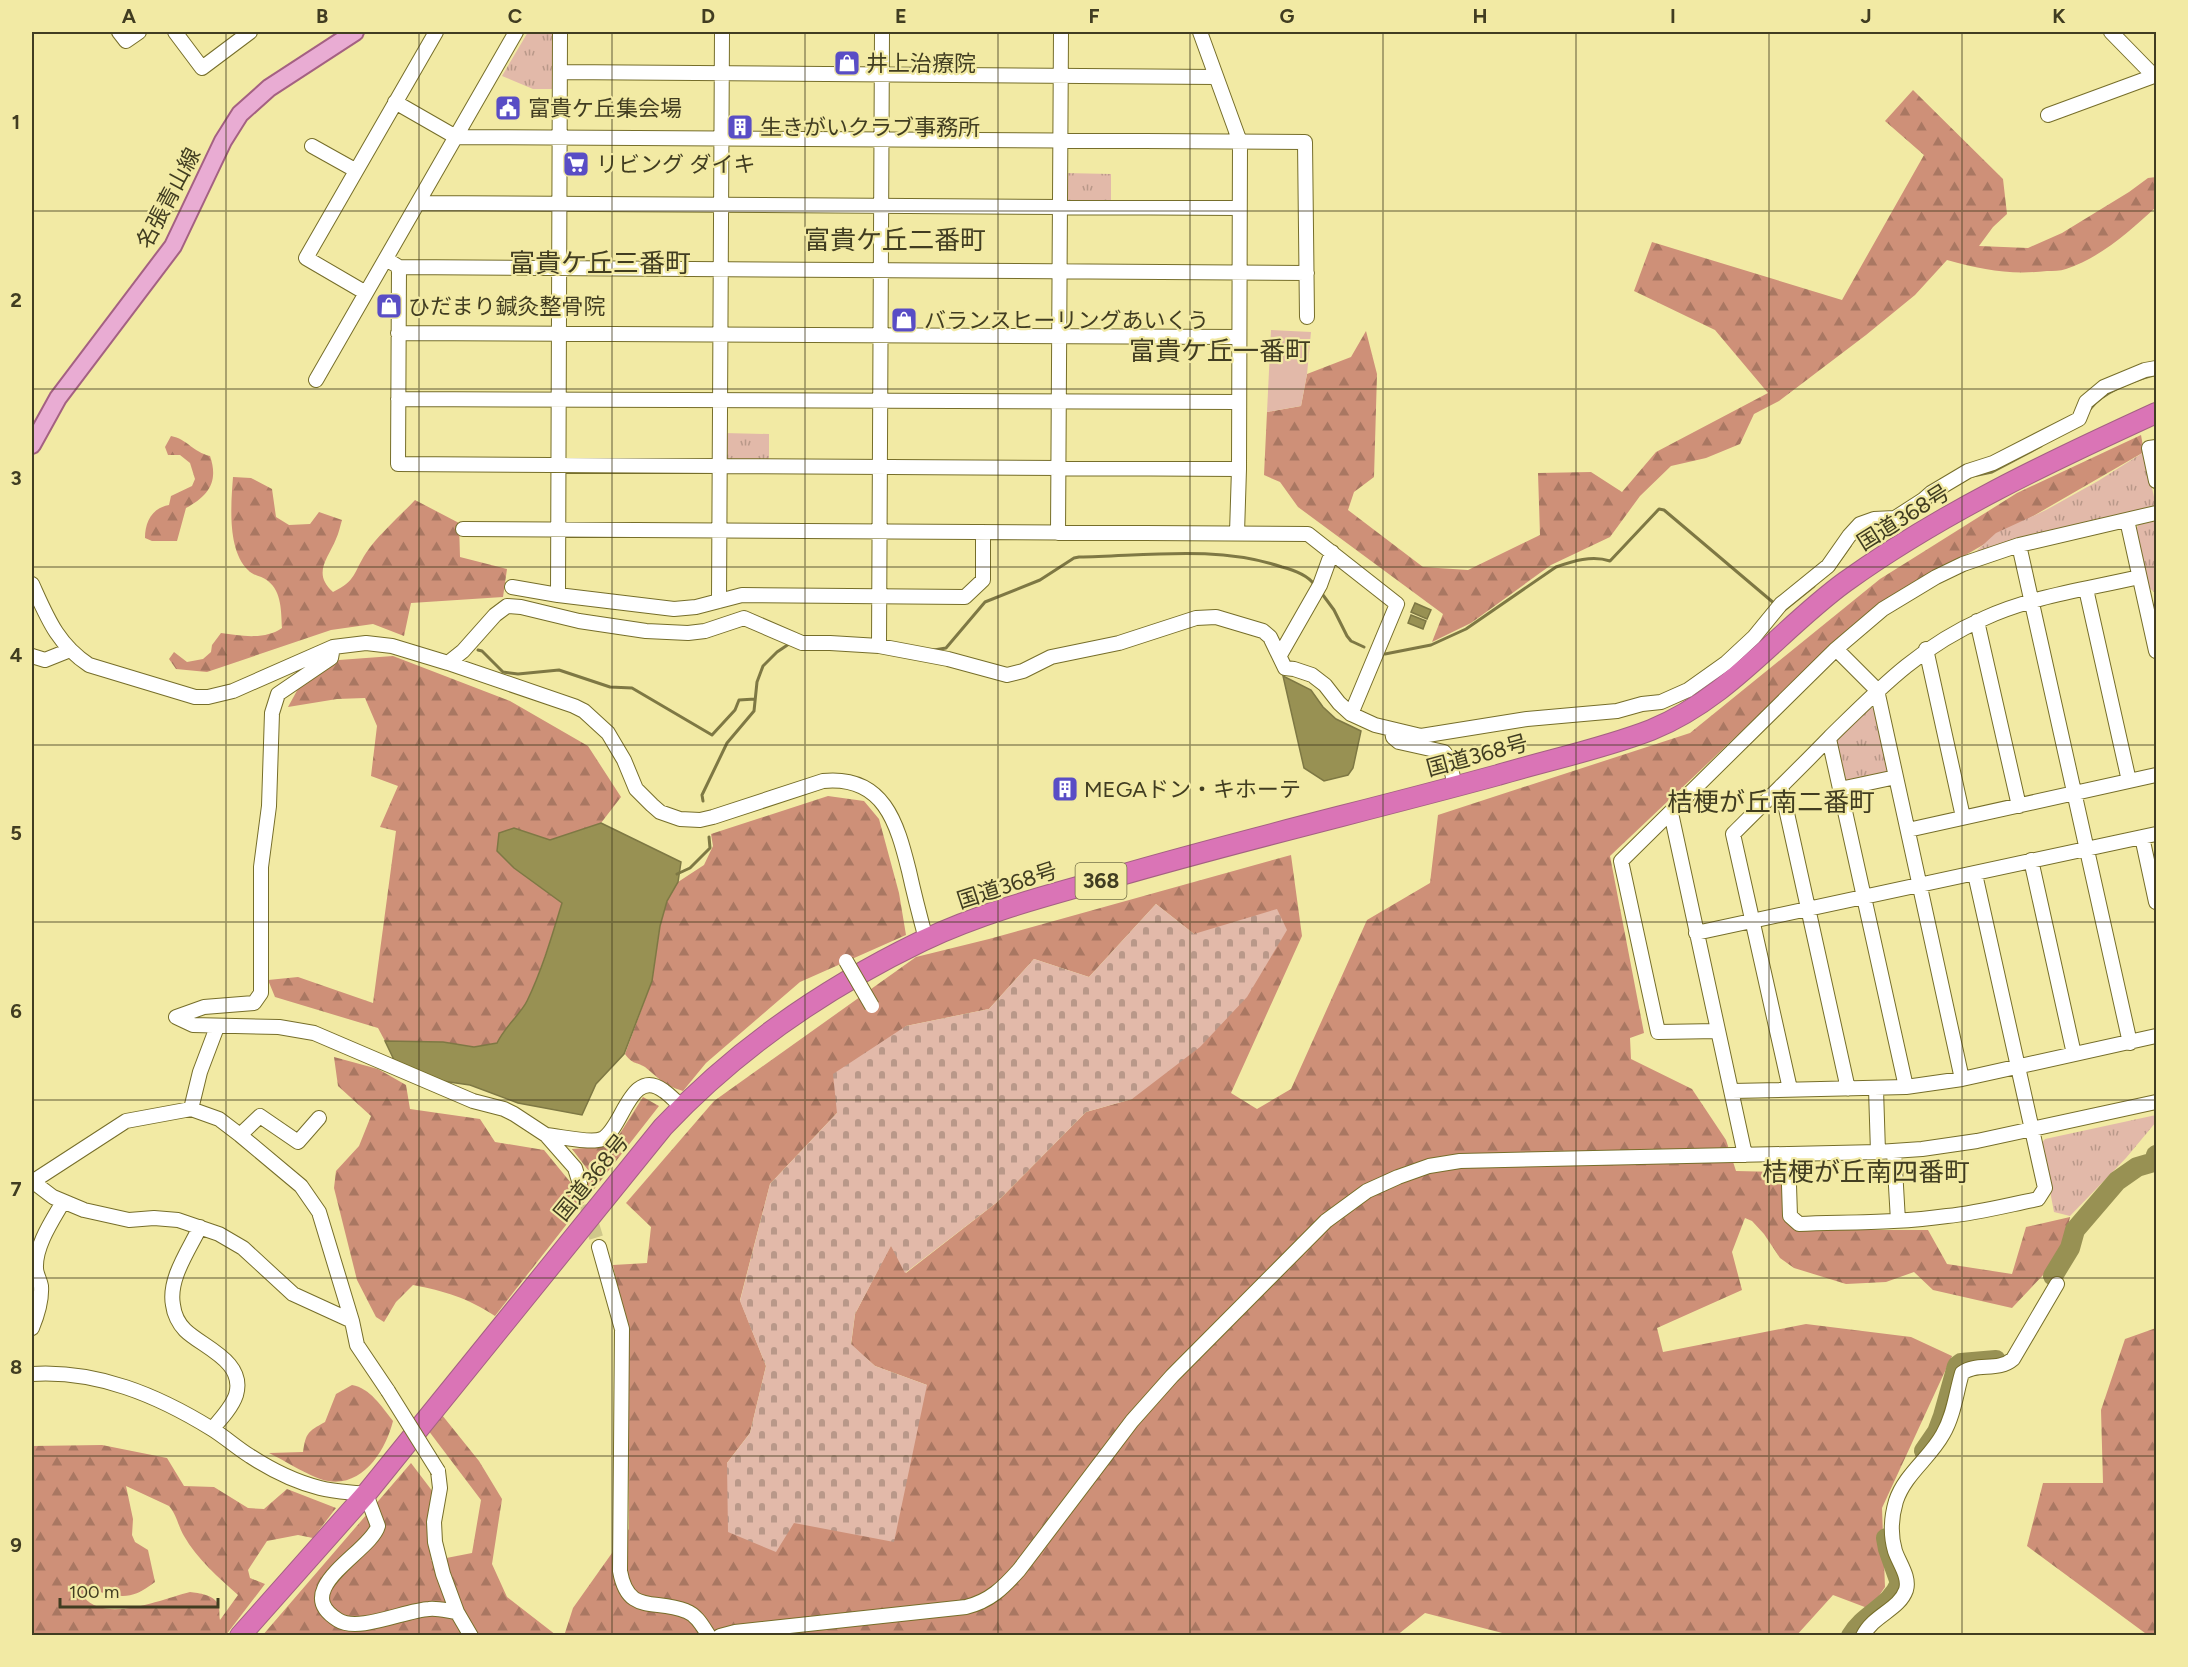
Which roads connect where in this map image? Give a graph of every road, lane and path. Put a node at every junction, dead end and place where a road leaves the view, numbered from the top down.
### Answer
1 (119, 32) edge
2 (139, 32) edge
3 (175, 32) edge
4 (250, 32) edge
5 (355, 32) edge
6 (436, 32) edge
7 (516, 32) edge
8 (560, 32) edge
9 (722, 32) edge
10 (882, 32) edge
11 (1061, 32) edge
12 (1200, 32) edge
13 (2118, 34) edge
14 (560, 72) junction
15 (722, 73) junction
16 (882, 75) junction
17 (1061, 76) junction
18 (2155, 76) edge
19 (1216, 77) junction
20 (394, 102) junction
21 (2048, 115) dead end
22 (456, 137) junction
23 (560, 138) junction
24 (720, 139) junction
25 (881, 140) junction
26 (1061, 140) junction
27 (1240, 142) junction
28 (312, 146) dead end
29 (355, 170) junction
30 (418, 203) junction
31 (560, 204) junction
32 (720, 205) junction
33 (882, 206) junction
34 (1060, 207) junction
35 (1239, 208) junction
36 (386, 259) junction
37 (399, 267) junction
38 (560, 269) junction
39 (721, 270) junction
40 (881, 270) junction
41 (1059, 271) junction
42 (1240, 273) junction
43 (1306, 273) junction
44 (366, 292) junction
45 (1307, 317) dead end
46 (398, 333) junction
47 (559, 333) junction
48 (719, 334) junction
49 (880, 336) junction
50 (1059, 336) junction
51 (1239, 337) junction
52 (2157, 368) edge
53 (316, 380) dead end
54 (398, 399) junction
55 (558, 400) junction
56 (720, 400) junction
57 (880, 402) junction
58 (1059, 402) junction
59 (1239, 402) junction
60 (2157, 413) edge
61 (32, 445) edge
62 (2157, 447) edge
63 (559, 465) junction
64 (719, 467) junction
65 (879, 467) junction
66 (1059, 468) junction
67 (1239, 470) junction
68 (2157, 481) edge
69 (2157, 513) edge
70 (2127, 520) junction
71 (558, 529) junction
72 (463, 530) dead end
73 (719, 531) junction
74 (879, 531) junction
75 (983, 532) junction
76 (1058, 533) junction
77 (1238, 534) junction
78 (2019, 545) junction
79 (1332, 552) junction
80 (2139, 577) junction
81 (32, 584) edge
82 (512, 587) dead end
83 (2086, 589) junction
84 (558, 595) junction
85 (879, 597) junction
86 (2150, 597) edge
87 (718, 601) junction
88 (2032, 602) junction
89 (1977, 621) junction
90 (879, 641) junction
91 (333, 647) junction
92 (1926, 649) junction
93 (70, 650) junction
94 (1836, 650) junction
95 (2157, 651) edge
96 (1280, 655) junction
97 (32, 656) edge
98 (448, 663) junction
99 (1877, 690) junction
100 (1351, 714) junction
101 (1392, 730) junction
102 (1829, 739) junction
103 (2157, 775) edge
104 (1896, 777) junction
105 (2129, 781) junction
106 (1455, 786) junction
107 (1781, 786) junction
108 (1840, 789) junction
109 (2074, 793) junction
110 (2019, 806) junction
111 (1671, 813) junction
112 (1963, 817) junction
113 (1908, 830) junction
114 (2157, 834) edge
115 (2142, 837) junction
116 (2087, 849) junction
117 (2031, 860) junction
118 (1975, 873) junction
119 (1919, 885) junction
120 (1865, 897) junction
121 (2157, 902) edge
122 (1808, 909) junction
123 (1752, 921) junction
124 (1696, 933) junction
125 (926, 939) junction
126 (846, 961) dead end
127 (872, 1006) dead end
128 (217, 1027) junction
129 (1718, 1031) junction
130 (2157, 1036) edge
131 (2130, 1043) junction
132 (2074, 1054) junction
133 (2018, 1067) junction
134 (1962, 1079) junction
135 (1906, 1087) junction
136 (1790, 1089) junction
137 (1848, 1089) junction
138 (1876, 1089) junction
139 (1732, 1091) junction
140 (2157, 1102) edge
141 (682, 1107) junction
142 (192, 1109) junction
143 (319, 1118) dead end
144 (2031, 1128) junction
145 (240, 1135) junction
146 (546, 1135) junction
147 (1894, 1151) junction
148 (1878, 1152) junction
149 (1788, 1154) junction
150 (1745, 1155) junction
151 (32, 1182) edge
152 (580, 1184) tunnel mouth
153 (63, 1202) junction
154 (1898, 1221) junction
155 (200, 1227) junction
156 (599, 1247) tunnel mouth
157 (2057, 1284) dead end
158 (352, 1321) junction
159 (32, 1328) edge
160 (32, 1374) edge
161 (212, 1429) junction
162 (366, 1494) junction
163 (457, 1612) junction
164 (240, 1635) edge
165 (471, 1635) edge
166 (709, 1635) edge
167 (720, 1635) edge
168 (1863, 1635) edge

1 - 2 street
3 - 4 street
5 - 61 main road, 名張青山線
6 - 20 street
7 - 22 street
8 - 14 street
9 - 15 street
10 - 16 street
11 - 17 street
12 - 19 street
13 - 18 street
14 - 15 street
14 - 23 street
15 - 16 street
15 - 24 street
16 - 17 street
16 - 25 street
17 - 19 street
17 - 26 street
18 - 21 street
19 - 27 street
20 - 22 street
20 - 29 street
22 - 23 street
22 - 30 street
23 - 24 street
23 - 31 street
24 - 25 street
24 - 32 street
25 - 26 street
25 - 33 street
26 - 27 street
26 - 34 street
27 - 35 street
27 - 43 street
28 - 29 street
29 - 44 street
30 - 31 street
30 - 36 street
31 - 32 street
31 - 38 street
32 - 33 street
32 - 39 street
33 - 34 street
33 - 40 street
34 - 35 street
34 - 41 street
35 - 42 street
36 - 37 street
36 - 44 street
37 - 38 street
37 - 46 street
38 - 39 street
38 - 47 street
39 - 40 street
39 - 48 street
40 - 41 street
40 - 49 street
41 - 42 street
41 - 50 street
42 - 43 street
42 - 51 street
43 - 45 street
44 - 53 street
46 - 47 street
46 - 54 street
47 - 48 street
47 - 55 street
48 - 49 street
48 - 56 street
49 - 50 street
49 - 57 street
50 - 51 street
50 - 58 street
51 - 59 street
52 - 101 street
54 - 55 street
54 - 63 street
55 - 56 street
55 - 63 street
56 - 57 street
56 - 64 street
57 - 58 street
57 - 65 street
58 - 59 street
58 - 66 street
59 - 67 street
60 - 106 highway, 国道368号 / 368
62 - 68 street
63 - 64 street
63 - 71 street
64 - 65 street
64 - 73 street
65 - 66 street
65 - 74 street
66 - 67 street
66 - 76 street
67 - 77 street
69 - 70 street
70 - 78 street
70 - 80 street
71 - 72 street
71 - 73 street
71 - 84 street
73 - 74 street
73 - 87 street
74 - 75 street
74 - 85 street
75 - 76 street
75 - 85 street
76 - 77 street
77 - 79 street
78 - 88 street
78 - 94 street
79 - 96 street
79 - 100 street
80 - 83 street
80 - 86 street
81 - 93 street
82 - 84 street
83 - 88 street
83 - 105 street
84 - 87 street
85 - 87 street
85 - 90 street
86 - 95 street
88 - 89 street
88 - 109 street
89 - 92 street
89 - 110 street
90 - 96 street
90 - 98 street
91 - 93 street
91 - 98 street
91 - 128 street
92 - 99 street
92 - 112 street
93 - 97 street
94 - 99 street
94 - 111 street
96 - 100 street
98 - 125 street
99 - 102 street
99 - 104 street
100 - 101 street
101 - 106 street
102 - 107 street
102 - 108 street
103 - 105 street
104 - 108 street
104 - 113 street
105 - 109 street
106 - 125 highway, 国道368号 / 368
107 - 122 street
107 - 123 street
108 - 120 street
109 - 110 street
109 - 116 street
110 - 112 street
111 - 124 street
111 - 129 street
112 - 113 street
113 - 119 street
114 - 115 street
115 - 116 street
115 - 121 street
116 - 117 street
116 - 131 street
117 - 118 street
117 - 132 street
118 - 119 street
118 - 133 street
119 - 120 street
119 - 134 street
120 - 122 street
120 - 135 street
122 - 123 street
122 - 137 street
123 - 124 street
123 - 136 street
124 - 129 street
125 - 141 highway, 国道368号 / 368
126 - 127 street, bridge
128 - 142 street
128 - 146 street
129 - 139 street
130 - 131 street
131 - 132 street
132 - 133 street
133 - 134 street
133 - 144 street
134 - 135 street
135 - 138 street
136 - 137 street
136 - 139 street
137 - 138 street
138 - 148 street
139 - 150 street
140 - 144 street
141 - 146 street
141 - 162 highway, 国道368号 / 368
142 - 145 street
142 - 151 street
143 - 145 street
144 - 147 street
144 - 154 street
145 - 158 street
146 - 152 street
147 - 148 street
147 - 154 street
148 - 149 street
149 - 150 street
149 - 154 street
150 - 167 street
151 - 153 street
153 - 155 street
153 - 159 street
155 - 158 street
155 - 161 street
156 - 166 street
157 - 168 street
158 - 163 street, bridge
160 - 161 street
161 - 162 street
162 - 163 street
162 - 164 highway, 国道368号 / 368
163 - 165 street

